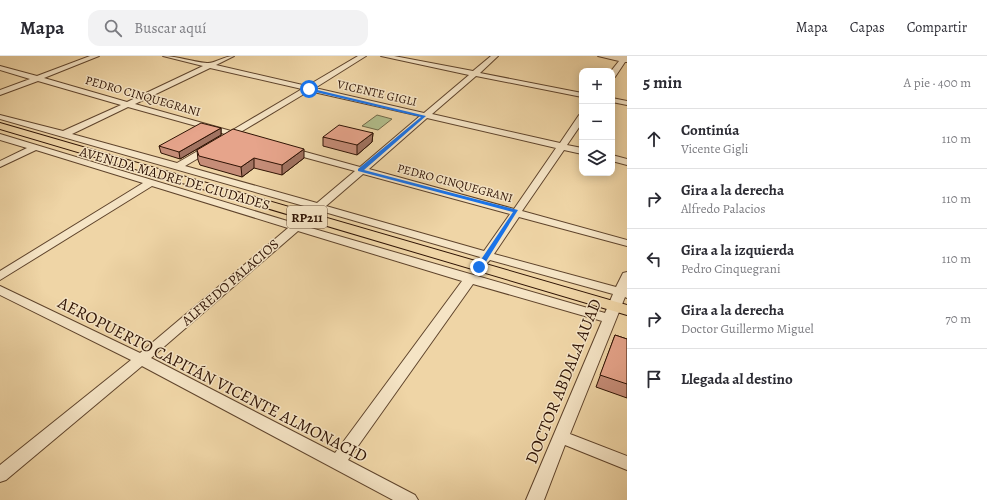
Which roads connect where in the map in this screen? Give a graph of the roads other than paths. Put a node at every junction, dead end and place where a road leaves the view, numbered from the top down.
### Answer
1 (96, 56) edge
2 (166, 56) edge
3 (231, 56) edge
4 (363, 56) edge
5 (384, 56) edge
6 (495, 56) edge
7 (601, 56) edge
8 (625, 59) edge
9 (210, 66) junction
10 (0, 68) edge
11 (615, 71) edge
12 (474, 74) junction
13 (37, 79) junction
14 (309, 89) junction
15 (0, 93) edge
16 (579, 94) edge
17 (615, 101) edge
18 (627, 103) edge
19 (129, 104) junction
20 (424, 116) junction
21 (0, 117) edge
22 (579, 121) edge
23 (0, 126) edge
24 (64, 134) junction
25 (233, 134) junction
26 (0, 136) edge
27 (255, 140) edge
28 (48, 141) junction
29 (560, 146) junction
30 (36, 147) junction
31 (278, 147) edge
32 (579, 151) edge
33 (615, 159) edge
34 (627, 162) edge
35 (0, 164) edge
36 (177, 166) junction
37 (360, 170) junction
38 (152, 182) junction
39 (317, 207) junction
40 (516, 212) junction
41 (301, 221) junction
42 (627, 243) edge
43 (486, 255) junction
44 (479, 267) junction
45 (0, 276) edge
46 (627, 276) edge
47 (469, 280) junction
48 (0, 290) edge
49 (623, 293) edge
50 (617, 312) edge
51 (141, 359) junction
52 (561, 437) junction
53 (337, 463) junction
54 (627, 463) edge
55 (2, 471) edge
56 (409, 500) edge
57 (535, 500) edge

1 - 13 street
2 - 9 street, VICENTE GIGLI
3 - 9 street
4 - 14 street
5 - 12 street
6 - 12 street, ALFREDO PALACIOS
7 - 8 street
8 - 11 street
9 - 14 street, VICENTE GIGLI
9 - 19 street
10 - 13 street, PEDRO CINQUEGRANI
12 - 16 street
12 - 20 street, ALFREDO PALACIOS
13 - 15 street
13 - 19 street, PEDRO CINQUEGRANI
14 - 20 street, VICENTE GIGLI
14 - 25 street
17 - 18 street
19 - 24 street
19 - 25 street, PEDRO CINQUEGRANI
20 - 29 street, VICENTE GIGLI
20 - 37 street, ALFREDO PALACIOS
21 - 24 street
22 - 29 street
23 - 28 main road, AVENIDA MADRE DE CIUDADES / RP211
24 - 28 street
24 - 36 street
25 - 27 street, PEDRO CINQUEGRANI
25 - 36 street
26 - 30 street
28 - 41 main road, AVENIDA MADRE DE CIUDADES / RP211
29 - 32 street, VICENTE GIGLI
29 - 40 street
30 - 35 street
30 - 38 street
31 - 37 street, PEDRO CINQUEGRANI
33 - 34 street
36 - 39 street
37 - 39 street, ALFREDO PALACIOS
37 - 40 street, PEDRO CINQUEGRANI
38 - 41 street
38 - 45 street
39 - 41 street, ALFREDO PALACIOS
39 - 43 street
40 - 42 street, PEDRO CINQUEGRANI
40 - 43 street
41 - 44 main road, AVENIDA MADRE DE CIUDADES / RP211
41 - 47 street
41 - 51 street, ALFREDO PALACIOS
43 - 44 street
43 - 49 street
44 - 50 main road, AVENIDA MADRE DE CIUDADES / RP211
46 - 49 street, DOCTOR ABDALA AUAD
47 - 50 street
47 - 53 street
48 - 51 street, AEROPUERTO CAPITÁN VICENTE ALMONACID
49 - 50 street, DOCTOR ABDALA AUAD
50 - 52 street, DOCTOR ABDALA AUAD
51 - 53 street, AEROPUERTO CAPITÁN VICENTE ALMONACID
51 - 55 street, ALFREDO PALACIOS
52 - 54 street
52 - 57 street, DOCTOR ABDALA AUAD
53 - 56 street, AEROPUERTO CAPITÁN VICENTE ALMONACID

